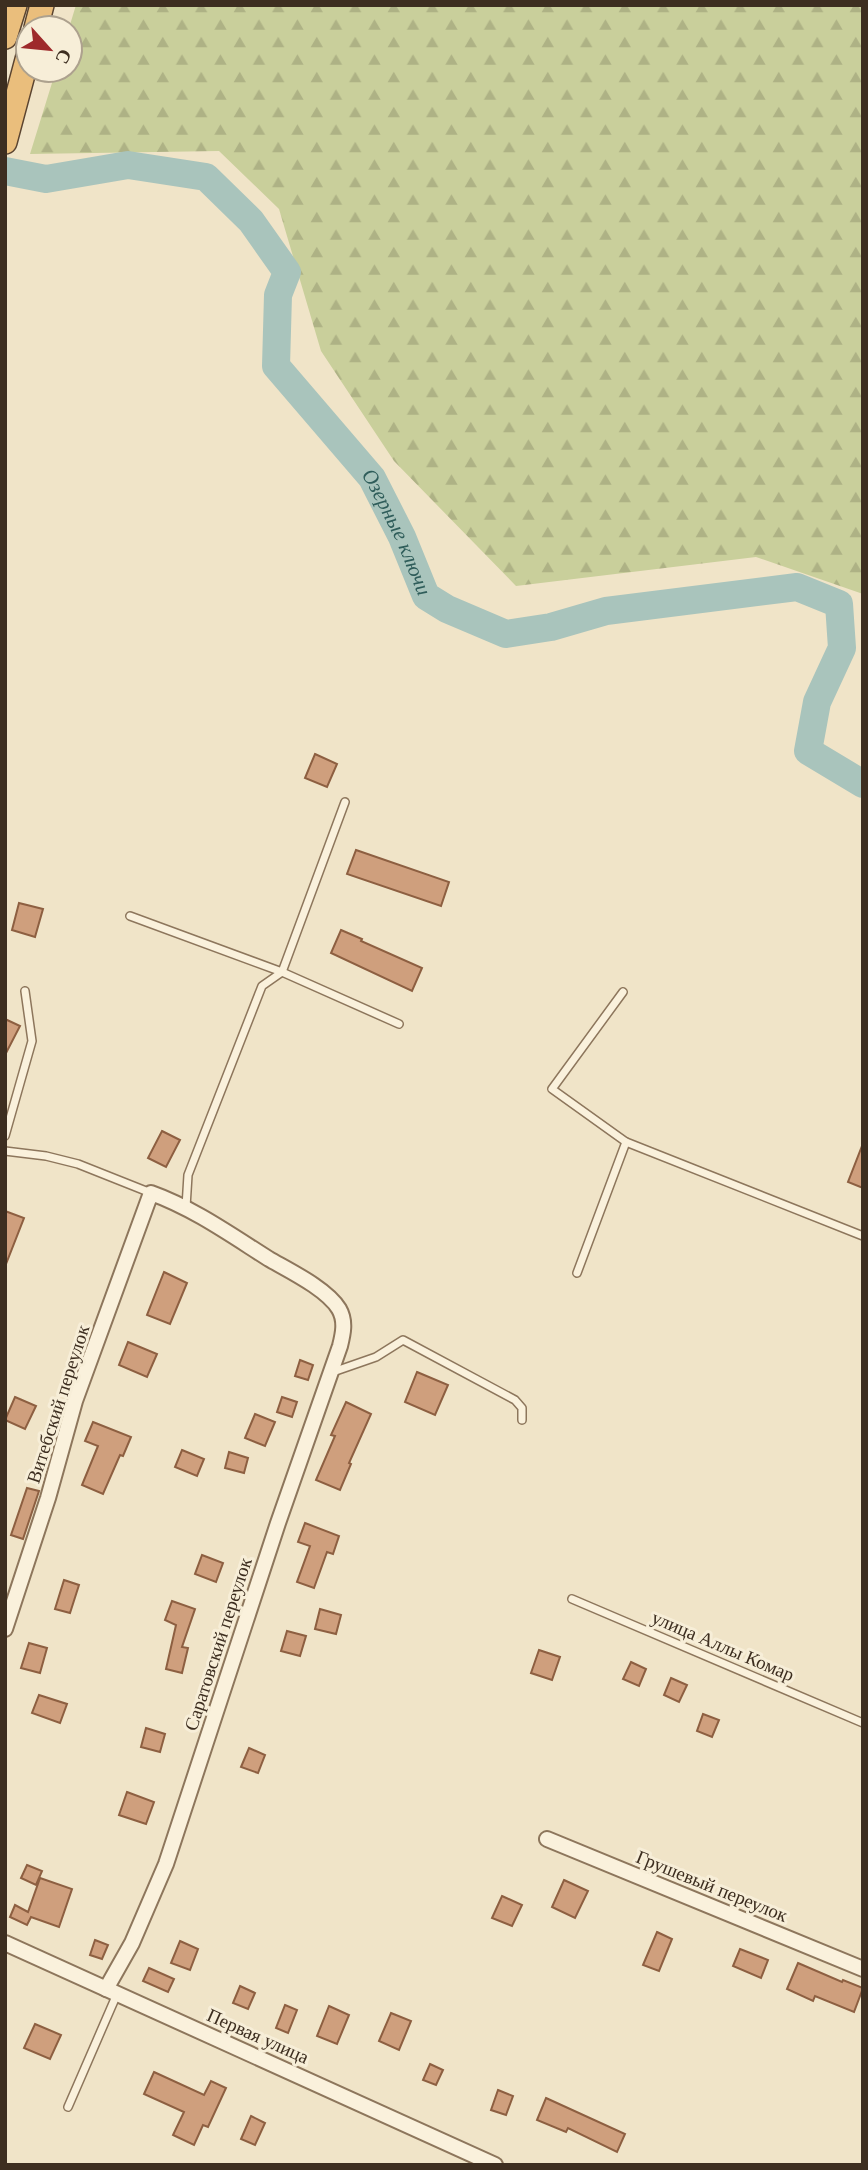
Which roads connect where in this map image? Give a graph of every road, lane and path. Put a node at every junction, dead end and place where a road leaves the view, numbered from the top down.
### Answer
1 (15, 5) edge
2 (5, 37) edge
3 (21, 84) edge
4 (6, 141) edge
5 (345, 802) dead end
6 (130, 916) dead end
7 (282, 972) junction
8 (25, 991) dead end
9 (623, 992) dead end
10 (399, 1024) dead end
11 (5, 1136) edge
12 (626, 1142) junction
13 (5, 1151) edge
14 (151, 1193) junction
15 (186, 1208) junction
16 (863, 1236) edge
17 (577, 1273) dead end
18 (329, 1374) junction
19 (522, 1420) dead end
20 (572, 1599) dead end
21 (5, 1629) edge
22 (863, 1723) edge
23 (547, 1839) dead end
24 (5, 1943) edge
25 (863, 1969) edge
26 (111, 1991) junction
27 (68, 2107) dead end
28 (495, 2165) edge

1 - 2 highway
3 - 4 highway
5 - 7 lane
6 - 7 lane
7 - 10 lane
7 - 15 lane
8 - 11 lane
9 - 12 lane
12 - 16 lane
12 - 17 lane
13 - 14 lane
14 - 15 street
14 - 21 street, Витебский переулок
15 - 18 street, Саратовский переулок
18 - 19 lane
18 - 26 street, Саратовский переулок
20 - 22 lane, улица Аллы Комар
23 - 25 street, Грушевый переулок
24 - 26 street, Первая улица
26 - 27 lane
26 - 28 street, Первая улица

